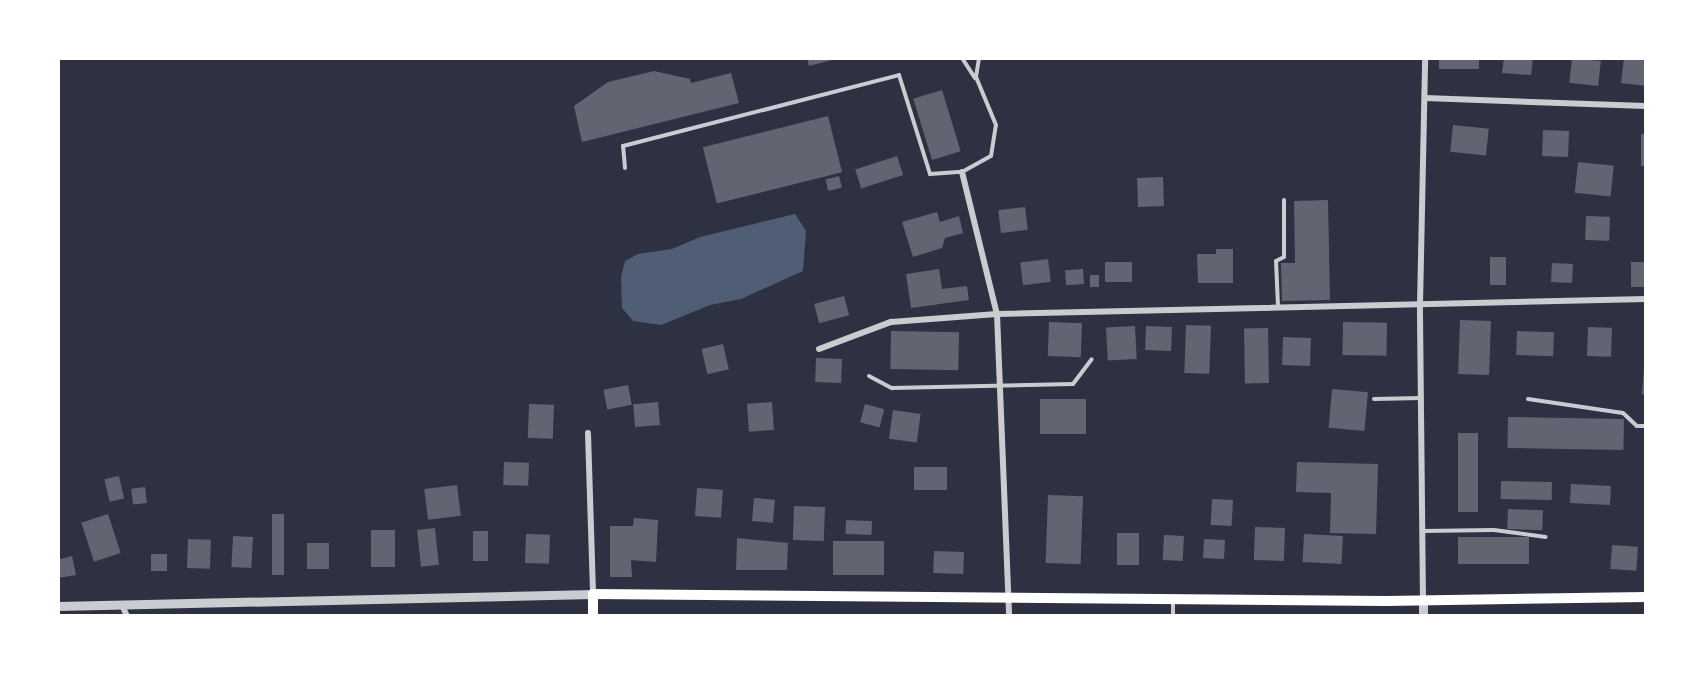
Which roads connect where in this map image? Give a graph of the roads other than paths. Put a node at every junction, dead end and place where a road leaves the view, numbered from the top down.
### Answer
1 (962, 58) edge
2 (979, 58) edge
3 (1425, 58) edge
4 (978, 83) junction
5 (1425, 98) junction
6 (1646, 106) edge
7 (625, 168) dead end
8 (962, 172) junction
9 (1284, 200) dead end
10 (1646, 299) edge
11 (1420, 304) junction
12 (1278, 306) junction
13 (997, 314) junction
14 (819, 349) dead end
15 (1092, 359) dead end
16 (869, 376) dead end
17 (1000, 386) junction
18 (1421, 398) junction
19 (1374, 399) dead end
20 (1528, 399) dead end
21 (1646, 426) edge
22 (588, 433) dead end
23 (1422, 531) junction
24 (1546, 537) dead end
25 (593, 594) junction
26 (1646, 597) edge
27 (1009, 600) junction
28 (1173, 600) junction
29 (1423, 601) junction
30 (122, 605) junction
31 (58, 606) edge
32 (127, 615) edge
33 (593, 615) edge
34 (1009, 615) edge
35 (1173, 615) edge
36 (1423, 615) edge

1 - 4 lane
2 - 4 lane
3 - 5 street
4 - 8 lane
5 - 6 street
5 - 11 street
7 - 8 lane
8 - 13 street
9 - 12 lane
10 - 11 street
11 - 12 street
11 - 18 street
12 - 13 street
13 - 14 street
13 - 17 street
15 - 17 lane
16 - 17 lane
17 - 27 street
18 - 19 lane
18 - 23 street
20 - 21 lane
22 - 25 street
23 - 24 lane
23 - 29 street
25 - 27 main road
25 - 30 street
25 - 33 main road
26 - 29 main road
27 - 28 main road
27 - 34 street
28 - 29 main road
28 - 35 lane
29 - 36 street
30 - 31 street
30 - 32 street

